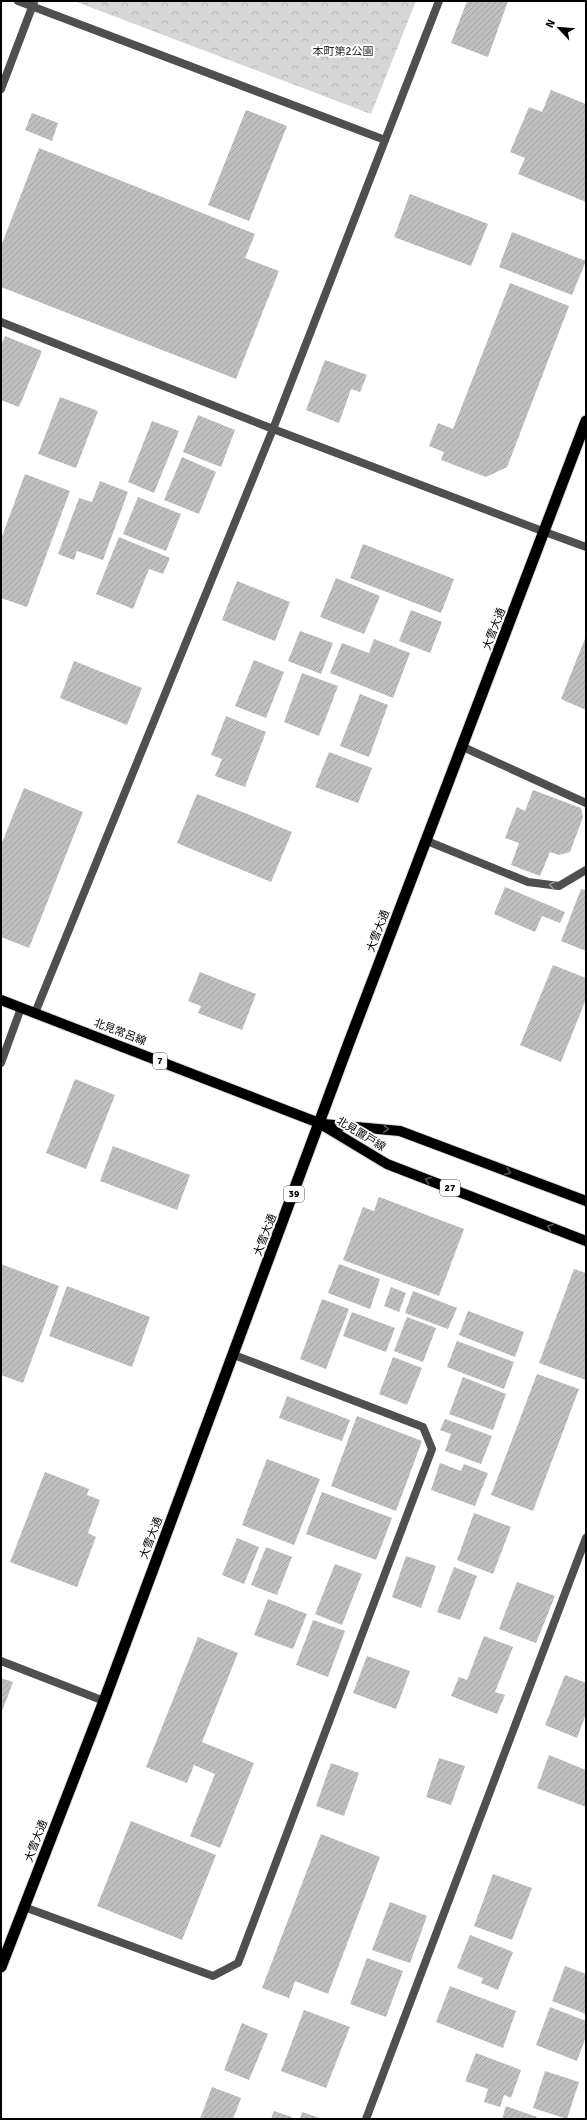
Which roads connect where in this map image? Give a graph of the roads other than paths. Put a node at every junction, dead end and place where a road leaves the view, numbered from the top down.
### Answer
1 (18, 1) edge
2 (439, 1) edge
3 (33, 4) edge
4 (1, 89) edge
5 (385, 140) junction
6 (1, 322) edge
7 (586, 421) edge
8 (273, 429) junction
9 (545, 532) junction
10 (586, 547) edge
11 (463, 747) junction
12 (586, 803) edge
13 (427, 841) junction
14 (586, 870) edge
15 (1, 1000) edge
16 (21, 1008) junction
17 (35, 1013) junction
18 (1, 1063) edge
19 (319, 1123) junction
20 (586, 1201) edge
21 (586, 1241) edge
22 (234, 1355) junction
23 (586, 1538) edge
24 (1, 1661) edge
25 (104, 1700) junction
26 (24, 1907) junction
27 (1, 1967) edge
28 (366, 2119) edge

1 - 3 street
2 - 5 street
3 - 4 street
3 - 5 street
5 - 8 street
6 - 8 street
7 - 9 highway, 大雪大通 / 39
8 - 9 street
8 - 17 street
9 - 10 street
9 - 11 highway, 大雪大通 / 39
11 - 12 street
11 - 13 highway, 大雪大通 / 39
14 -> 13 street
13 - 19 highway, 大雪大通 / 39
15 - 16 main road, 北見常呂線 / 7
16 - 17 main road, 北見常呂線 / 7
16 - 18 street
17 - 19 main road, 北見常呂線 / 7
19 -> 20 main road, 北見置戸線
21 -> 19 main road, 北見置戸線 / 27
19 - 22 highway, 大雪大通 / 39
22 - 25 highway, 大雪大通 / 39
22 - 26 street
23 - 28 street
24 - 25 street
25 - 26 highway, 大雪大通 / 39
26 - 27 highway, 大雪大通 / 39

